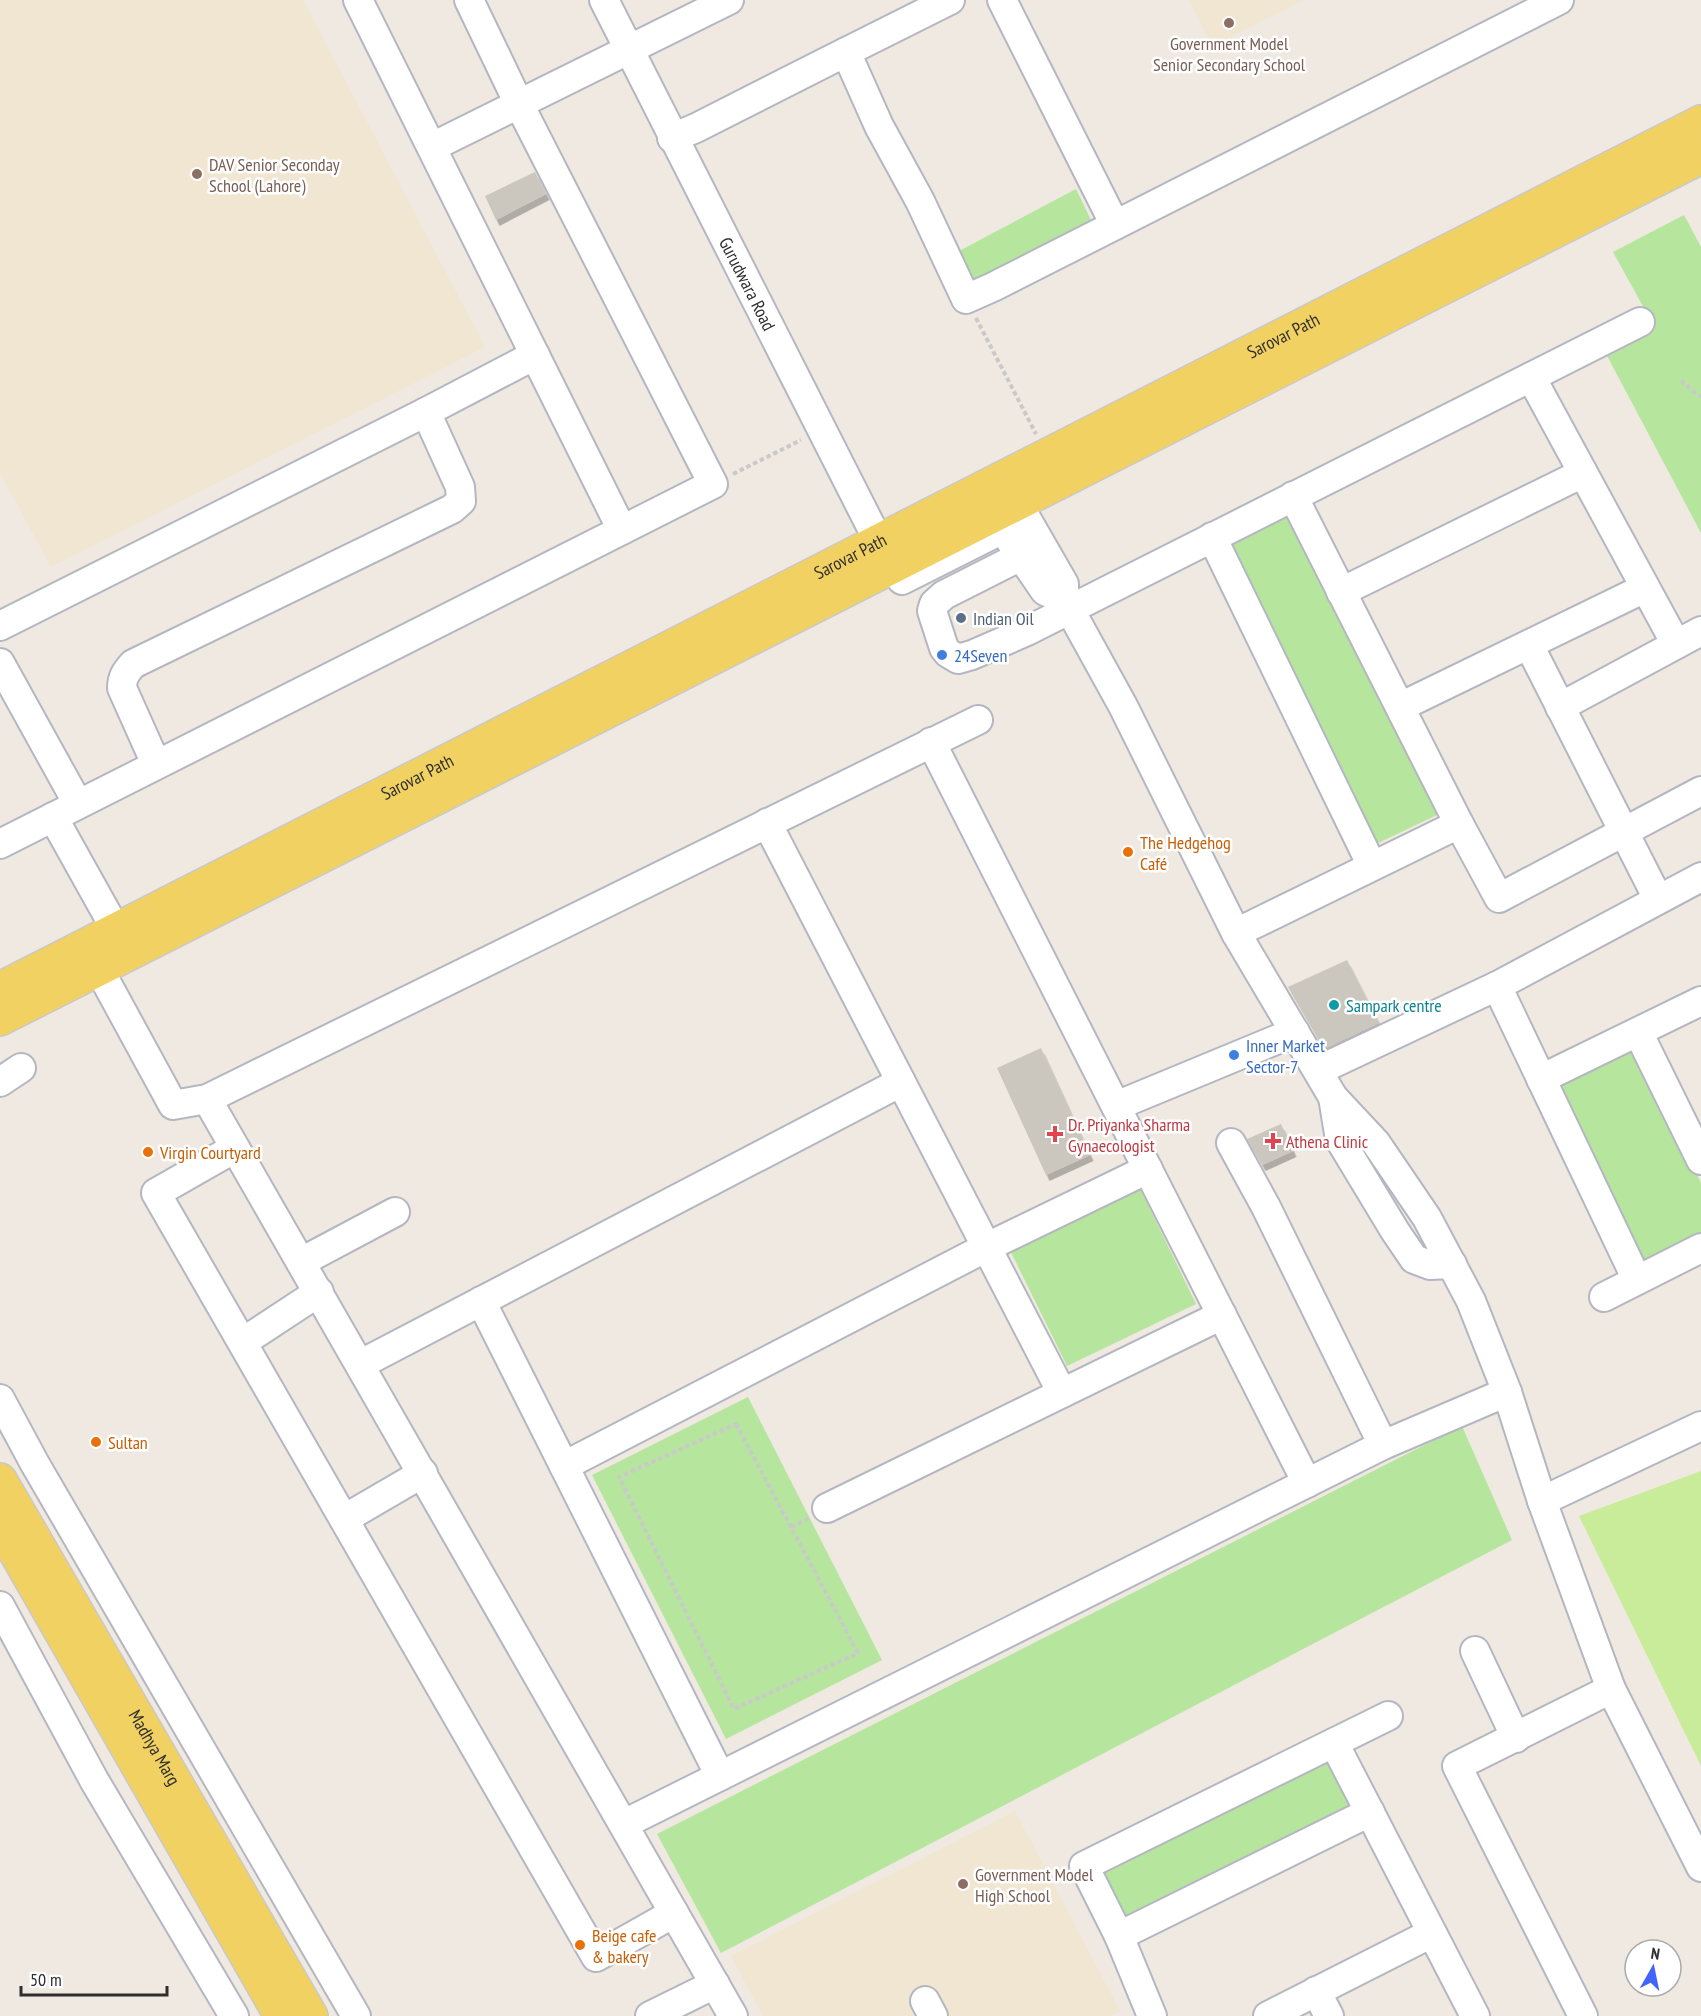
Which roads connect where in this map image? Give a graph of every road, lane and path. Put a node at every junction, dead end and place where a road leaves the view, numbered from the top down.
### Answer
1 (358, 0) edge
2 (469, 0) edge
3 (604, 0) edge
4 (729, 0) edge
5 (950, 0) edge
6 (1002, 0) edge
7 (1559, 0) edge
8 (629, 49) junction
9 (846, 52) junction
10 (519, 104) junction
11 (1701, 122) edge
12 (672, 138) junction
13 (432, 147) junction
14 (1701, 157) edge
15 (1115, 225) junction
16 (966, 299) junction
17 (1640, 322) dead end
18 (535, 355) junction
19 (1531, 377) junction
20 (1682, 381) dead end
21 (1701, 398) edge
22 (426, 412) junction
23 (807, 438) dead end
24 (1047, 455) junction
25 (1583, 473) junction
26 (713, 484) junction
27 (1293, 496) junction
28 (1000, 503) junction
29 (622, 530) junction
30 (1212, 537) junction
31 (885, 554) junction
32 (1021, 556) junction
33 (1645, 588) junction
34 (1341, 592) junction
35 (1067, 605) junction
36 (0, 626) edge
37 (1701, 631) edge
38 (1676, 644) junction
39 (1529, 645) junction
40 (0, 663) edge
41 (1400, 707) junction
42 (1560, 707) junction
43 (978, 720) dead end
44 (931, 742) junction
45 (156, 764) junction
46 (1701, 791) edge
47 (78, 804) junction
48 (53, 817) junction
49 (767, 823) junction
50 (1459, 824) junction
51 (1624, 832) junction
52 (0, 843) edge
53 (1372, 866) junction
54 (1701, 876) edge
55 (1658, 899) junction
56 (116, 930) junction
57 (1236, 933) junction
58 (87, 986) junction
59 (1497, 986) junction
60 (0, 989) edge
61 (1701, 1001) edge
62 (0, 1019) edge
63 (1296, 1032) junction
64 (1638, 1032) junction
65 (0, 1035) edge
66 (1319, 1070) junction
67 (1542, 1079) junction
68 (901, 1082) junction
69 (207, 1099) junction
70 (1116, 1107) junction
71 (1231, 1143) dead end
72 (235, 1148) junction
73 (1701, 1160) edge
74 (1148, 1169) junction
75 (395, 1212) dead end
76 (987, 1247) junction
77 (1701, 1248) edge
78 (301, 1262) junction
79 (1637, 1280) junction
80 (318, 1292) junction
81 (1604, 1297) dead end
82 (481, 1301) junction
83 (1222, 1315) junction
84 (243, 1342) junction
85 (361, 1364) junction
86 (1507, 1392) junction
87 (1062, 1393) junction
88 (0, 1399) edge
89 (736, 1424) joint
90 (1701, 1426) edge
91 (1383, 1445) junction
92 (35, 1464) junction
93 (564, 1466) junction
94 (423, 1473) junction
95 (1, 1481) edge
96 (1307, 1483) junction
97 (1542, 1501) junction
98 (826, 1508) dead end
99 (344, 1519) junction
100 (0, 1525) edge
101 (0, 1606) edge
102 (1475, 1651) dead end
103 (1611, 1689) junction
104 (1388, 1716) dead end
105 (1516, 1738) junction
106 (1334, 1743) junction
107 (720, 1776) junction
108 (1370, 1812) junction
109 (624, 1824) junction
110 (1701, 1867) edge
111 (674, 1913) junction
112 (1432, 1933) junction
113 (1119, 1936) junction
114 (715, 1984) junction
115 (1322, 2004) edge
116 (730, 2015) edge
117 (234, 2016) edge
118 (281, 2016) edge
119 (311, 2016) edge
120 (356, 2016) edge
121 (650, 2016) edge
122 (1152, 2016) edge
123 (1268, 2016) edge
124 (1475, 2016) edge
125 (1583, 2016) edge

1 - 13 street
2 - 10 street
3 - 8 street, Gurudwara Road
4 - 8 street
5 - 9 street
6 - 15 street
7 - 15 street
8 - 10 street
8 - 12 street, Gurudwara Road
9 - 12 street
9 - 16 street
10 - 13 street
10 - 26 street
11 - 24 main road, Sarovar Path
12 - 31 street, Gurudwara Road
13 - 18 street
14 - 28 main road, Sarovar Path
15 - 16 street
16 - 24 path
17 - 19 street
18 - 22 street
18 - 29 street
19 - 25 street
19 - 27 street
20 - 21 path
22 - 36 street
22 - 45 street
23 - 26 path
24 - 28 main road, Sarovar Path
25 - 33 street
25 - 34 street
26 - 29 street
27 - 30 street
27 - 34 street
28 - 31 main road, Sarovar Path
28 - 32 street
28 - 35 street
28 - 58 street
29 - 45 street
30 - 35 street
30 - 53 street
31 - 56 main road, Sarovar Path
31 - 58 main road, Sarovar Path
32 - 35 street
32 - 35 street
33 - 38 street
33 - 39 street
34 - 41 street
35 - 57 street
37 - 38 street
38 - 42 street
39 - 41 street
39 - 42 street
40 - 47 street
41 - 50 street
42 - 51 street
43 - 44 street
44 - 49 street
44 - 70 street
45 - 47 street
46 - 51 street
47 - 48 street
48 - 52 street
48 - 56 street
49 - 68 street
49 - 69 street
50 - 51 street
50 - 53 street
51 - 55 street
53 - 57 street
54 - 55 street
55 - 59 street
56 - 60 main road, Sarovar Path
57 - 63 street
58 - 62 main road, Sarovar Path
58 - 65 street
58 - 69 street
59 - 66 street
59 - 67 street
61 - 64 street
63 - 66 street
63 - 70 street
64 - 67 street
64 - 73 street
66 - 86 street
67 - 79 street
68 - 76 street
68 - 82 street
69 - 72 street
70 - 74 street
71 - 91 street
72 - 78 street
72 - 84 street
74 - 76 street
74 - 83 street
75 - 78 street
76 - 87 street
76 - 93 street
77 - 79 street
78 - 80 street
79 - 81 street
80 - 84 street
80 - 85 street
82 - 85 street
82 - 93 street
83 - 87 street
83 - 96 street
84 - 99 street
85 - 94 street
86 - 91 street
86 - 97 street
87 - 98 street
88 - 92 street
89 - 89 path
90 - 97 street
91 - 96 street
92 - 95 street
92 - 120 street
93 - 107 street
94 - 99 street
94 - 109 street
95 - 119 main road, Madhya Marg
96 - 107 street
97 - 103 street
99 - 111 street
100 - 118 main road, Madhya Marg
101 - 117 street
102 - 105 street
103 - 105 street
103 - 110 street
104 - 106 street
105 - 125 street
106 - 108 street
106 - 113 street
107 - 109 street
108 - 112 street
108 - 113 street
109 - 111 street
111 - 114 street
112 - 115 street
112 - 124 street
113 - 122 street
114 - 116 street
114 - 121 street
115 - 123 street

